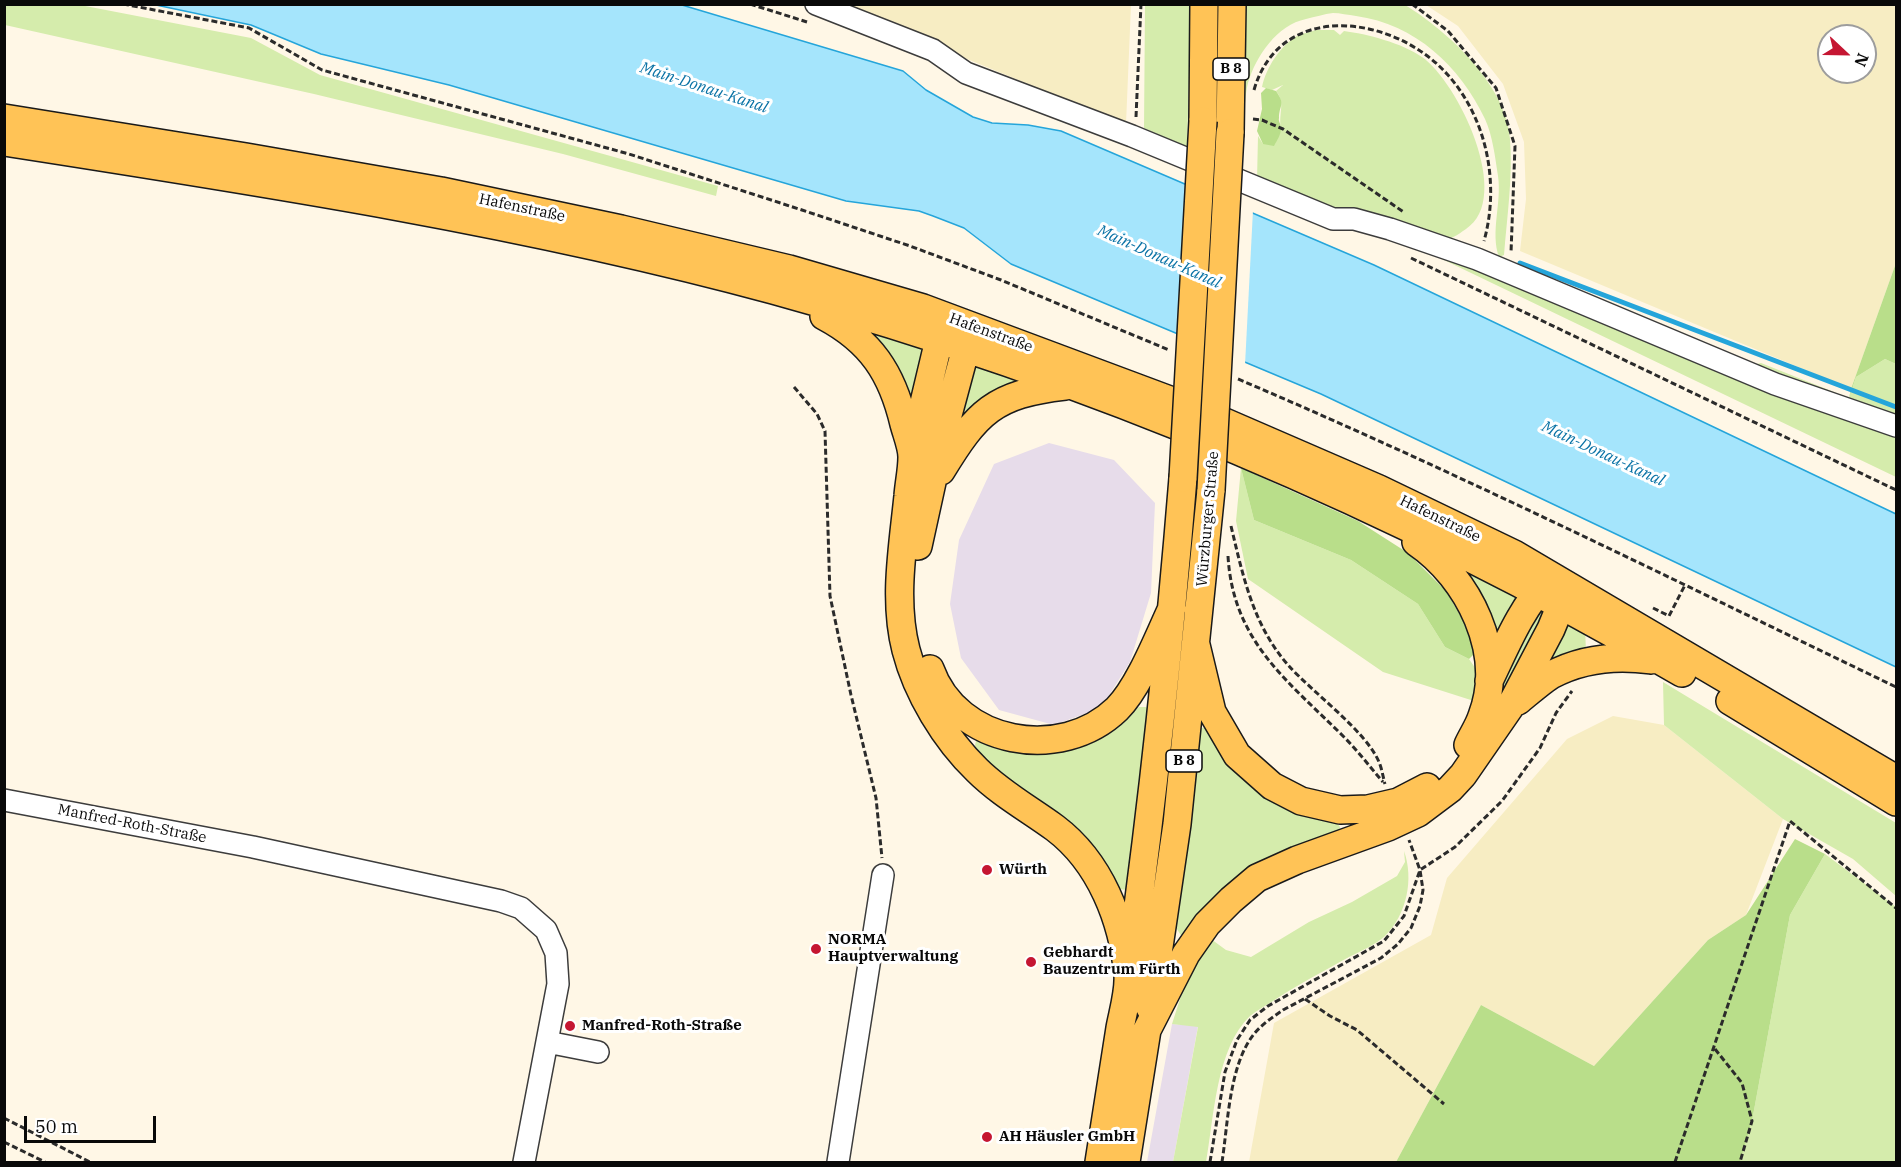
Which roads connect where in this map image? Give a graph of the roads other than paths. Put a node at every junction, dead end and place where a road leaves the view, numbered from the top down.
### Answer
1 (816, 4) edge
2 (1204, 4) edge
3 (1232, 4) edge
4 (4, 118) edge
5 (4, 142) edge
6 (775, 291) junction
7 (943, 328) junction
8 (969, 337) junction
9 (1069, 385) junction
10 (1896, 426) edge
11 (912, 455) junction
12 (930, 490) junction
13 (1363, 506) junction
14 (1555, 590) junction
15 (1172, 608) junction
16 (1196, 645) junction
17 (1664, 663) junction
18 (1489, 682) junction
19 (1510, 707) junction
20 (1896, 779) edge
21 (4, 800) edge
22 (1896, 802) edge
23 (883, 875) road end
24 (1128, 977) junction
25 (1147, 1030) junction
26 (547, 1042) junction
27 (598, 1052) dead end
28 (524, 1162) edge
29 (838, 1162) edge
30 (1099, 1162) edge
31 (1126, 1162) edge

1 - 10 street
2 - 15 main road, Würzburger Straße / B 8, bridge
3 - 16 main road, Würzburger Straße / B 8, bridge
4 - 7 main road, Hafenstraße
5 - 6 main road, Hafenstraße
6 - 7 main road, Hafenstraße
6 - 11 main road
7 - 8 main road, Hafenstraße
7 - 11 main road
8 - 9 main road, Hafenstraße
8 - 12 main road
8 - 14 main road, Hafenstraße
9 - 12 main road
9 - 13 main road, Hafenstraße
11 - 24 main road
12 - 15 main road
13 - 14 main road, Hafenstraße
13 - 18 main road
14 - 17 main road, Hafenstraße
14 - 18 main road
14 - 19 main road
14 - 20 main road, Hafenstraße
15 - 24 main road, Würzburger Straße / B 8
16 - 18 main road
16 - 25 main road, Würzburger Straße / B 8
17 - 19 main road
17 - 22 main road, Hafenstraße
19 - 25 main road
21 - 26 street, Manfred-Roth-Straße
23 - 29 street
24 - 30 main road, B 8
25 - 31 main road, B 8
26 - 27 street
26 - 28 street, Manfred-Roth-Straße

